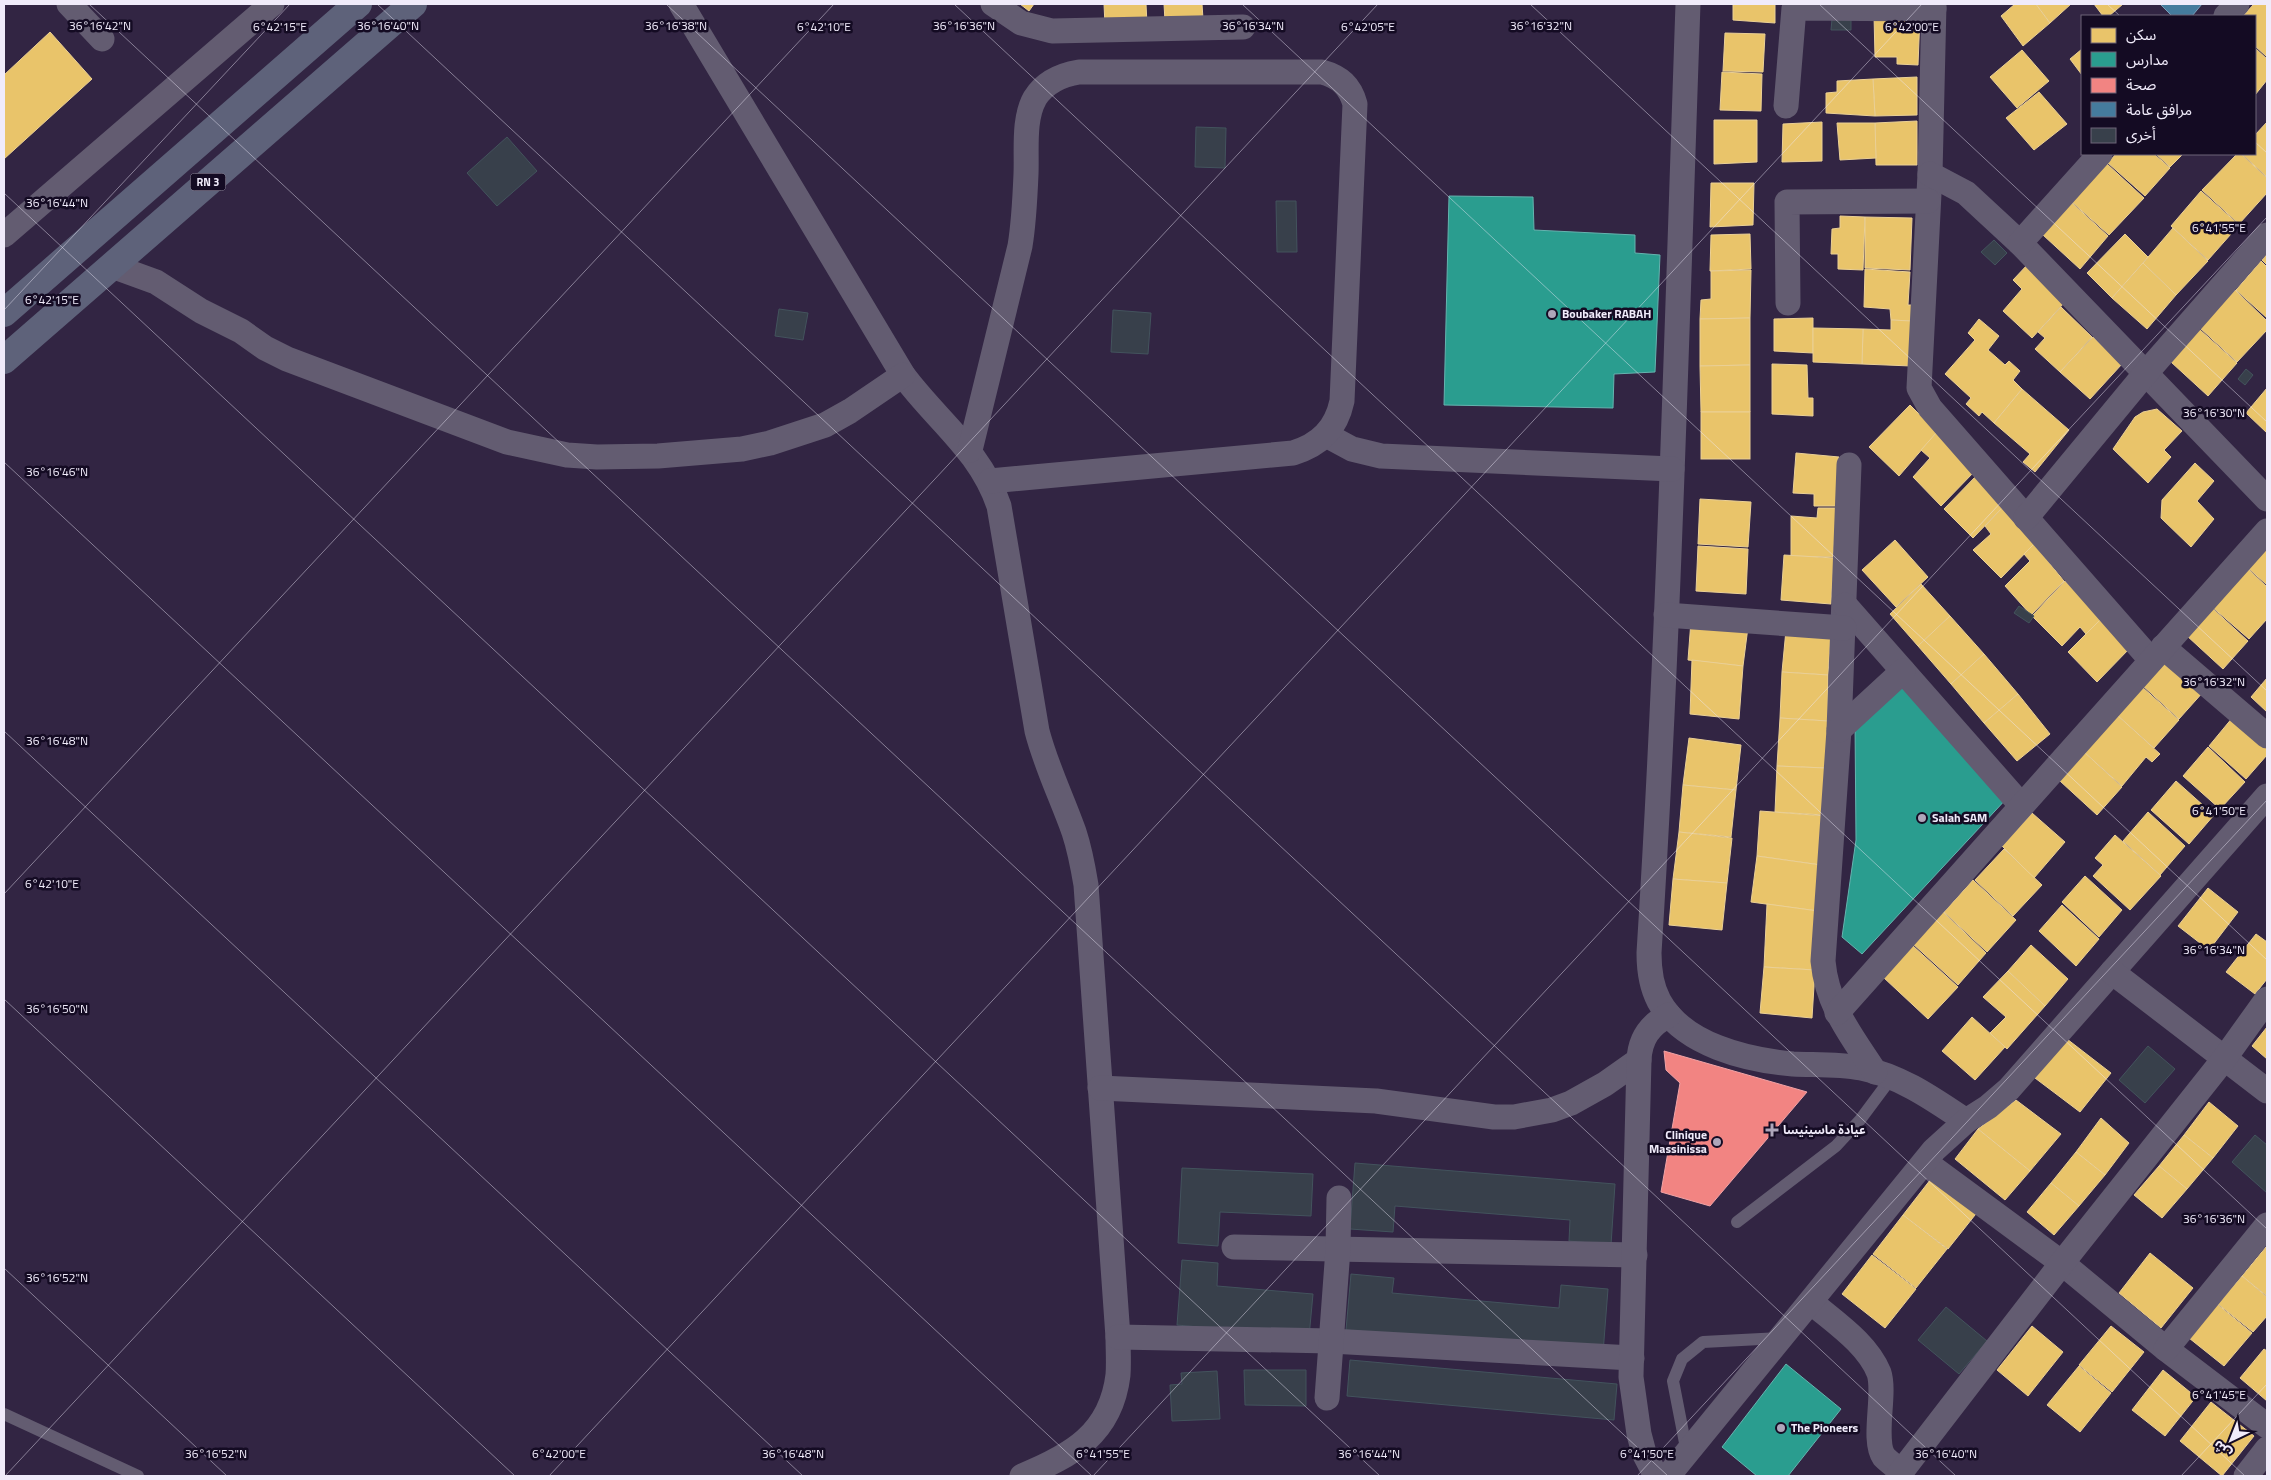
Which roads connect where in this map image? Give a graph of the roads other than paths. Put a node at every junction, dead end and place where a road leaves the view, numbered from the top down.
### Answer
1 (69, 4) edge
2 (272, 4) edge
3 (358, 4) edge
4 (681, 4) edge
5 (993, 4) edge
6 (1688, 4) edge
7 (2237, 4) edge
8 (412, 5) edge
9 (1934, 6) edge
10 (2227, 15) edge
11 (1243, 27) dead end
12 (102, 39) dead end
13 (1786, 106) dead end
14 (2099, 155) edge
15 (1930, 174) junction
16 (1928, 201) junction
17 (4, 235) edge
18 (2267, 235) edge
19 (2020, 243) junction
20 (112, 266) junction
21 (1788, 303) dead end
22 (64, 308) junction
23 (4, 313) edge
24 (4, 360) edge
25 (4, 374) edge
26 (2145, 374) junction
27 (903, 375) junction
28 (1326, 435) junction
29 (970, 450) junction
30 (1849, 465) dead end
31 (1672, 469) junction
32 (990, 481) junction
33 (2267, 499) edge
34 (2026, 518) junction
35 (2267, 531) edge
36 (1666, 615) junction
37 (1845, 616) junction
38 (2157, 654) junction
39 (1903, 670) junction
40 (1839, 730) junction
41 (2267, 736) edge
42 (2267, 796) edge
43 (2021, 805) junction
44 (2112, 972) junction
45 (2267, 999) edge
46 (1836, 1013) junction
47 (1668, 1015) junction
48 (2224, 1059) junction
49 (1638, 1060) junction
50 (1884, 1074) junction
51 (1100, 1088) junction
52 (2267, 1091) edge
53 (1966, 1120) junction
54 (1925, 1162) junction
55 (1339, 1198) dead end
56 (1738, 1222) dead end
57 (2267, 1225) edge
58 (1234, 1247) dead end
59 (1338, 1249) junction
60 (1634, 1255) junction
61 (2062, 1263) junction
62 (1811, 1302) junction
63 (1118, 1336) junction
64 (1781, 1338) junction
65 (1331, 1341) junction
66 (2166, 1349) junction
67 (1632, 1358) junction
68 (1327, 1398) dead end
69 (4, 1414) edge
70 (2267, 1426) edge
71 (2267, 1449) edge
72 (1687, 1454) junction
73 (1900, 1474) edge
74 (138, 1476) edge
75 (1022, 1476) edge
76 (1656, 1476) edge
77 (1668, 1476) edge
78 (2246, 1476) edge

1 - 12 street
2 - 17 street
3 - 23 highway, RN 3
4 - 27 street
5 - 11 street
6 - 31 street
7 - 10 street
8 - 20 highway, RN 3
9 - 13 street
9 - 15 street
14 - 19 street
15 - 16 street
15 - 19 street
16 - 21 street
16 - 34 street
18 - 26 street
19 - 26 street
20 - 22 highway, RN 3
20 - 27 street
22 - 24 highway, RN 3
22 - 25 highway
26 - 33 street
26 - 34 street
27 - 29 street
28 - 29 street
28 - 31 street
28 - 32 street
29 - 32 street
30 - 37 street
31 - 36 street
32 - 51 street
34 - 38 street
35 - 38 street
36 - 37 street
36 - 47 street
37 - 39 street
37 - 40 street
38 - 41 street
38 - 43 street
39 - 40 street
39 - 43 street
40 - 46 street
42 - 44 street
43 - 46 street
44 - 48 street
44 - 53 street
45 - 48 street
46 - 50 street
47 - 49 street
47 - 50 street
48 - 52 street
48 - 61 street
49 - 51 street
49 - 60 street
50 - 53 street
50 - 56 lane
51 - 63 street
53 - 54 street
54 - 61 street
54 - 62 street
55 - 59 street
57 - 66 street
58 - 59 street
59 - 60 street
59 - 65 street
60 - 67 street
61 - 66 street
61 - 73 street
62 - 64 street
62 - 73 street
63 - 65 street
63 - 75 street
64 - 72 street
64 - 72 lane
65 - 67 street
65 - 68 street
66 - 70 street
67 - 76 street
69 - 74 lane
71 - 78 street
72 - 77 street

